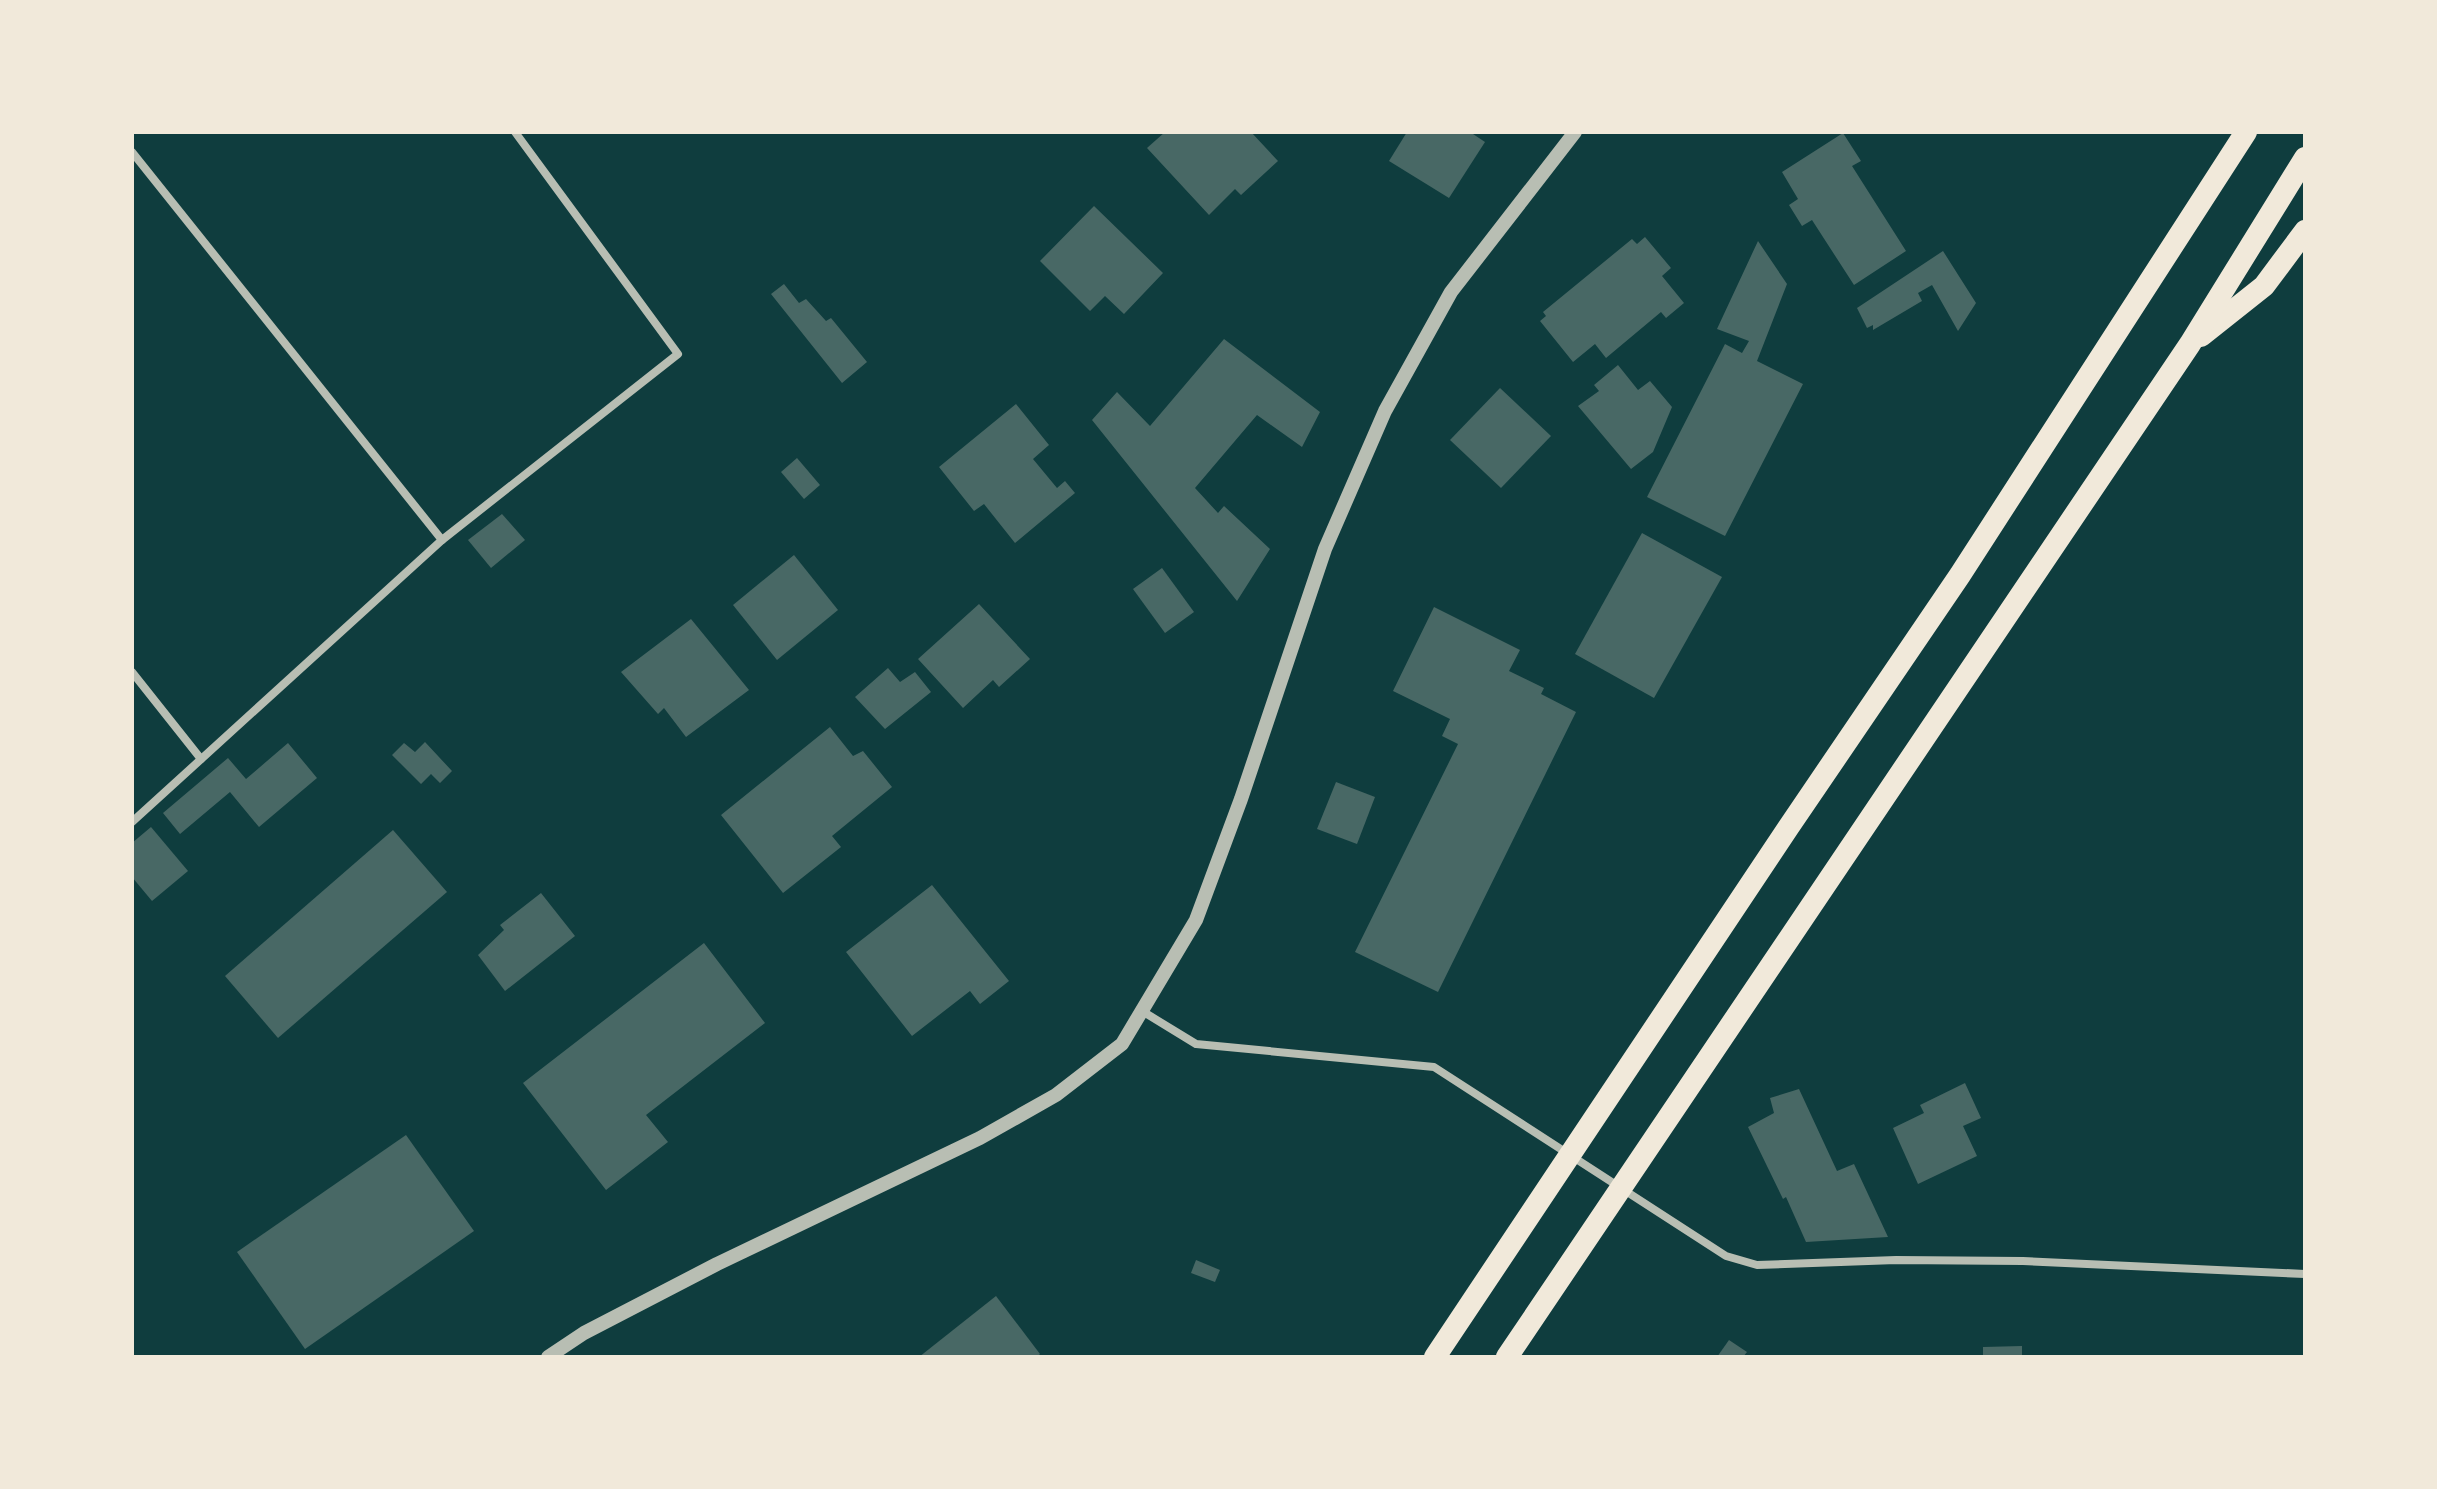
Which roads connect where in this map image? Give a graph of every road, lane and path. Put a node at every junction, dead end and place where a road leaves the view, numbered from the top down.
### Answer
1 (515, 132) edge
2 (1575, 132) edge
3 (2246, 132) edge
4 (132, 152) edge
5 (2305, 158) edge
6 (2305, 231) edge
7 (2190, 344) junction
8 (442, 540) junction
9 (132, 672) edge
10 (201, 759) junction
11 (132, 822) edge
12 (1142, 1011) junction
13 (2305, 1274) edge
14 (548, 1357) edge
15 (1435, 1357) edge
16 (1507, 1357) edge

1 - 8 street
2 - 12 street
3 - 15 highway
4 - 8 street
5 - 7 highway
6 - 7 highway
7 - 16 highway
8 - 10 street
9 - 10 street
10 - 11 street
12 - 13 street
12 - 14 street

